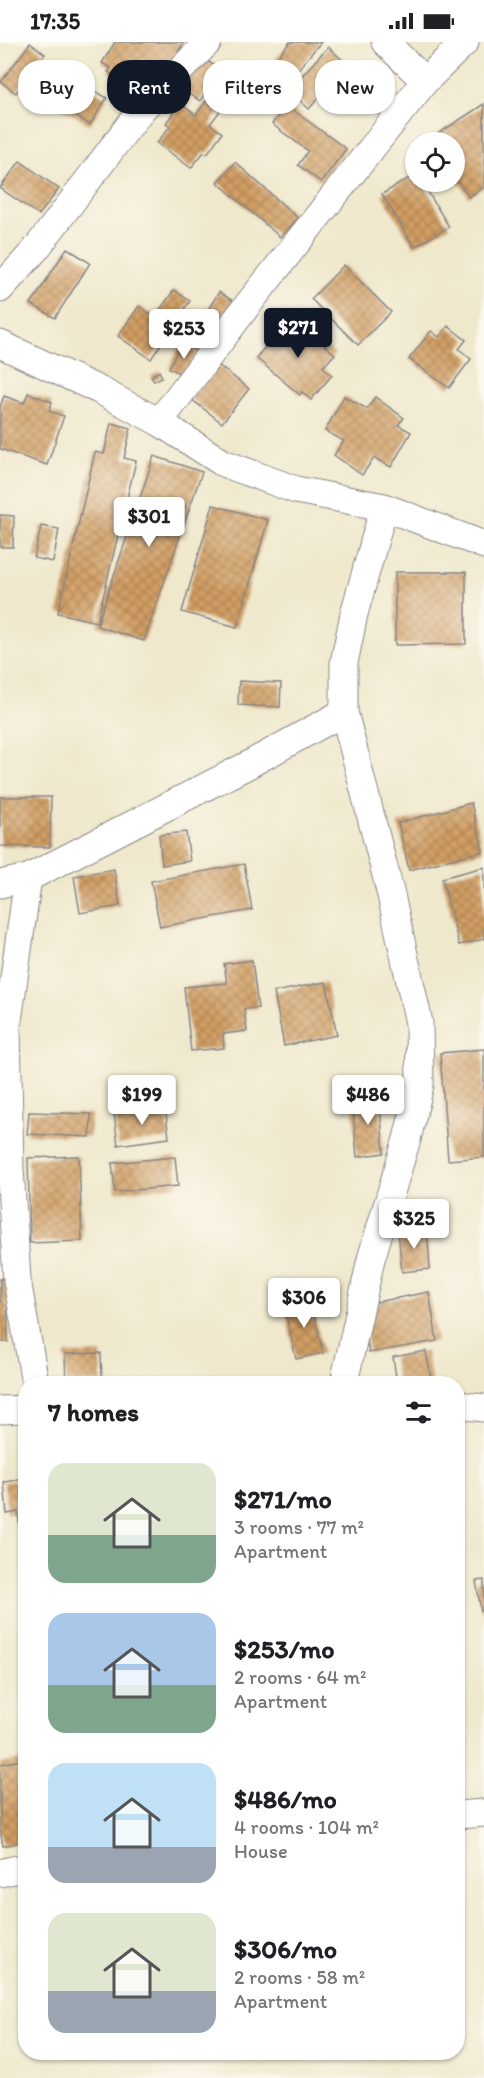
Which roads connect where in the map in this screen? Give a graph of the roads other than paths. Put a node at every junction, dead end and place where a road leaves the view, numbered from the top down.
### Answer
1 (208, 42) edge
2 (385, 42) edge
3 (465, 42) edge
4 (425, 81) junction
5 (0, 289) edge
6 (0, 345) edge
7 (159, 422) junction
8 (384, 507) junction
9 (484, 545) edge
10 (344, 712) junction
11 (28, 878) junction
12 (0, 884) edge
13 (34, 1376) edge
14 (346, 1376) edge
15 (465, 1406) edge
16 (484, 1408) edge
17 (18, 1409) edge
18 (0, 1410) edge
19 (484, 1813) edge
20 (465, 1814) edge
21 (18, 1869) edge
22 (0, 1873) edge

1 - 5 street
2 - 4 street
3 - 4 street
4 - 7 street
6 - 7 street
7 - 8 street
8 - 9 street
8 - 10 street
10 - 11 street
10 - 14 street
11 - 12 street
11 - 13 street
15 - 16 street
17 - 18 street
19 - 20 street
21 - 22 street

